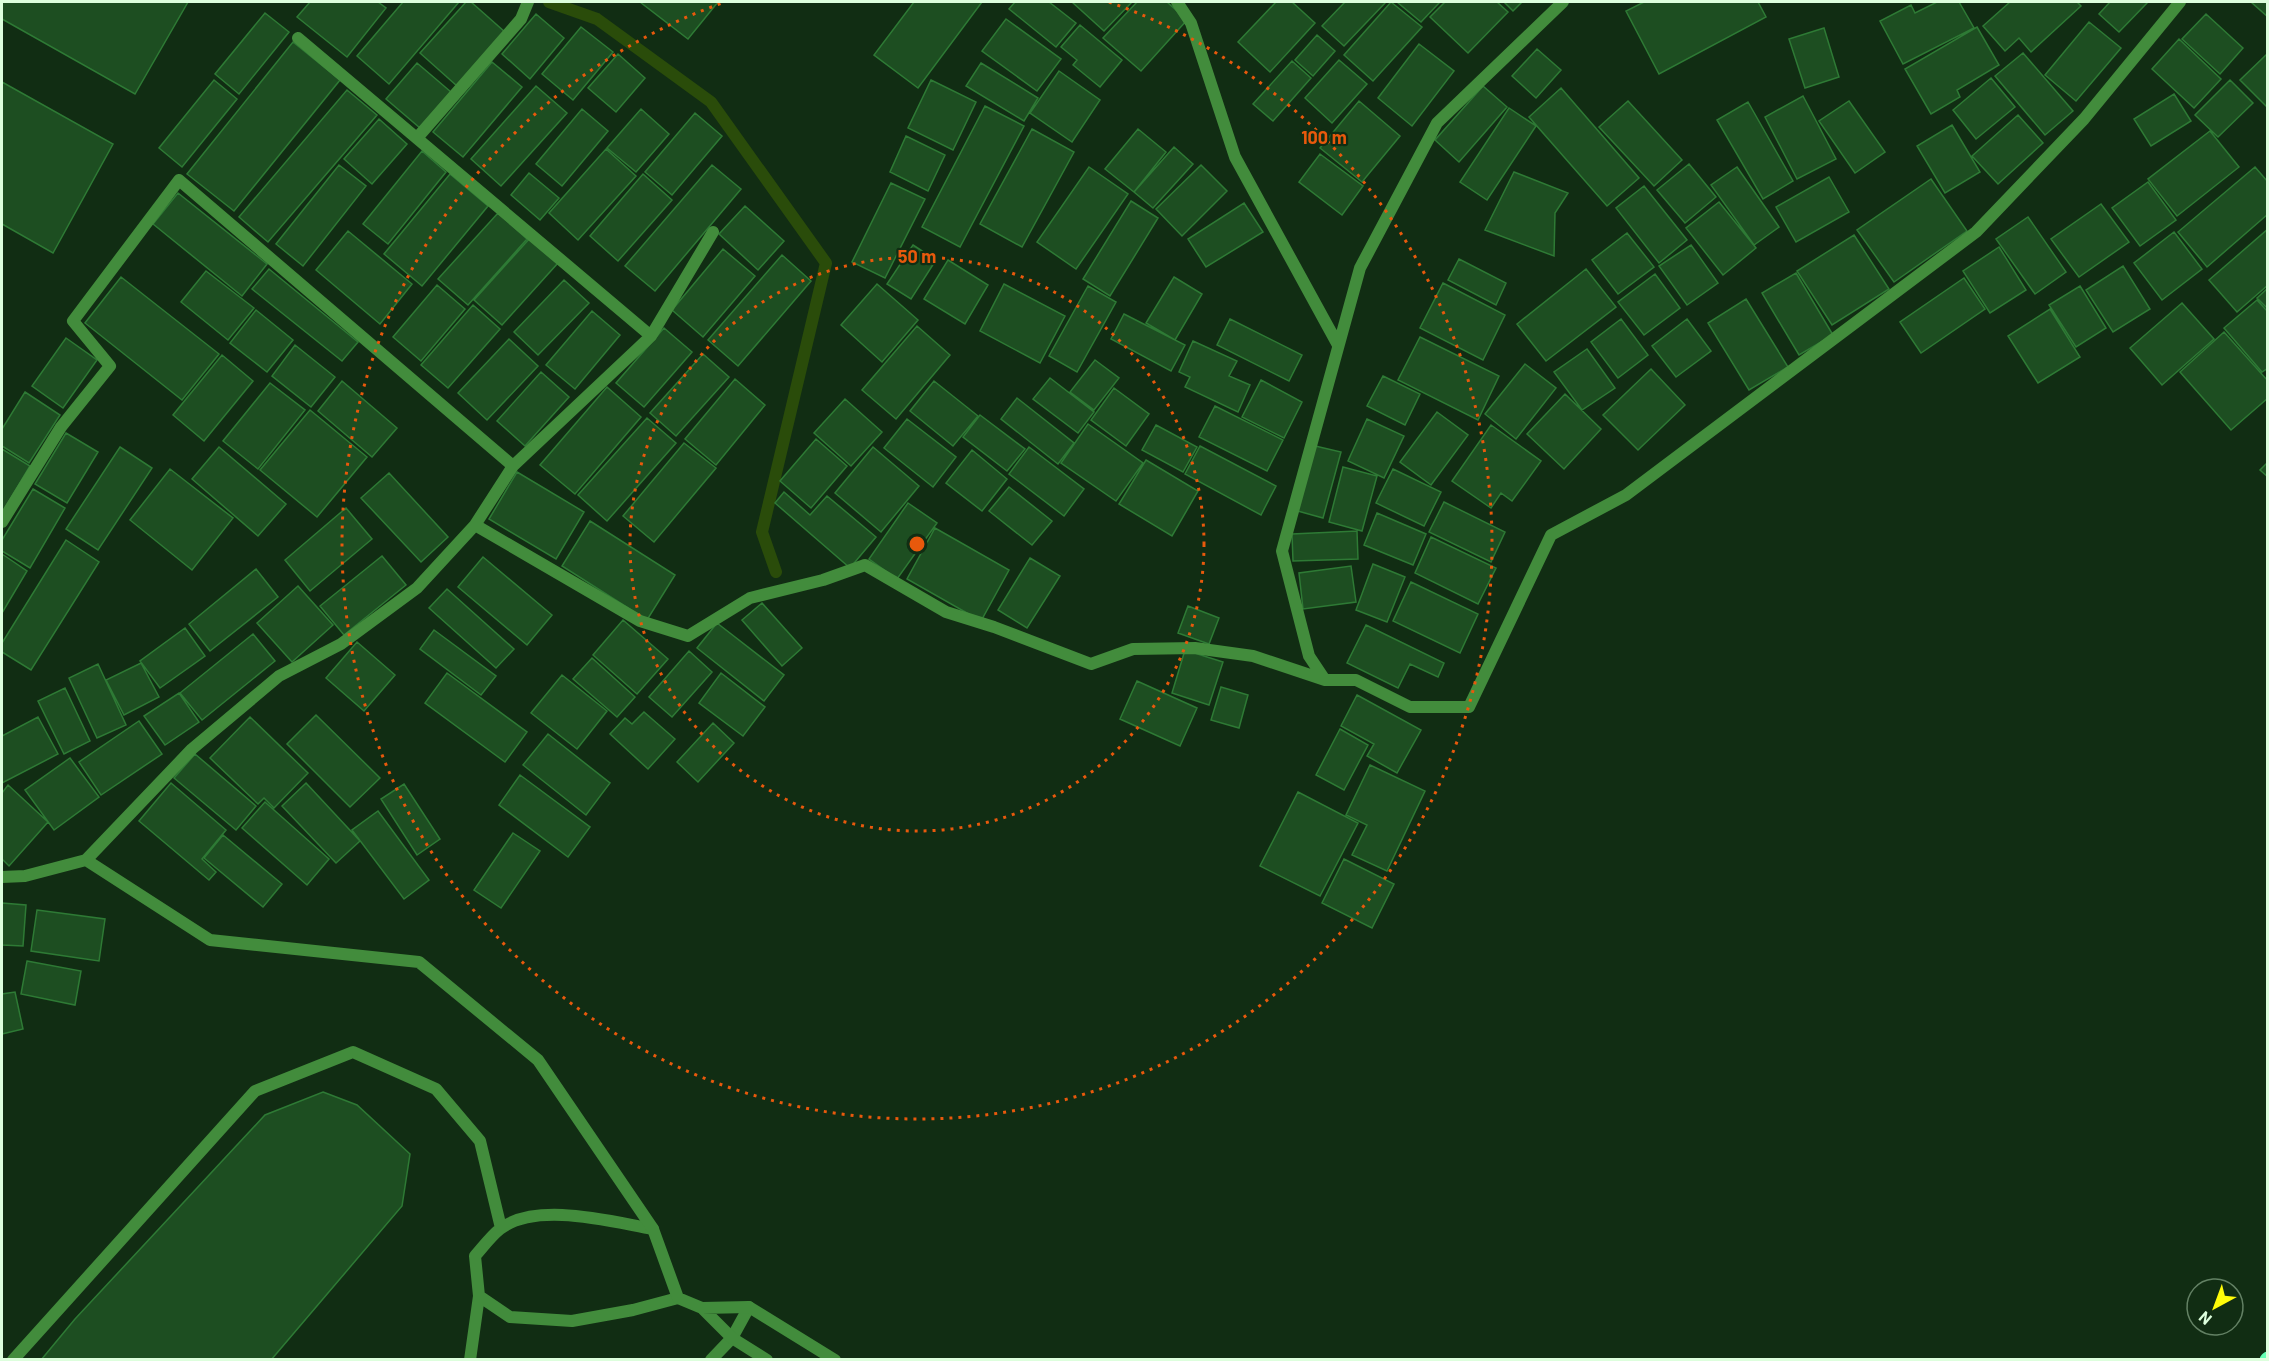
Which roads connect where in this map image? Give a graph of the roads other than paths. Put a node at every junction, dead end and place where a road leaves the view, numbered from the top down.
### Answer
1 (528, 2) edge
2 (1177, 2) edge
3 (1563, 2) edge
4 (2180, 2) edge
5 (298, 38) dead end
6 (417, 138) junction
7 (713, 231) dead end
8 (651, 336) junction
9 (1338, 345) junction
10 (513, 466) junction
11 (2, 522) edge
12 (475, 525) junction
13 (1324, 680) junction
14 (86, 860) junction
15 (2, 877) edge
16 (501, 1228) junction
17 (653, 1229) junction
18 (479, 1296) junction
19 (678, 1298) junction
20 (749, 1307) junction
21 (702, 1308) junction
22 (732, 1338) junction
23 (13, 1359) edge
24 (470, 1359) edge
25 (711, 1359) edge
26 (767, 1359) edge
27 (835, 1359) edge

1 - 6 street
2 - 9 street
3 - 9 street
4 - 13 street
5 - 6 street
6 - 8 street
7 - 8 street
8 - 10 street
9 - 13 street
10 - 11 street
10 - 12 street
12 - 13 street
12 - 14 street
14 - 15 street
14 - 17 street
16 - 17 street
16 - 18 street
16 - 23 street
17 - 19 street
18 - 19 street
18 - 24 street
19 - 21 street
20 - 21 street
20 - 22 street
20 - 27 street
21 - 22 street
22 - 25 street
22 - 26 street

